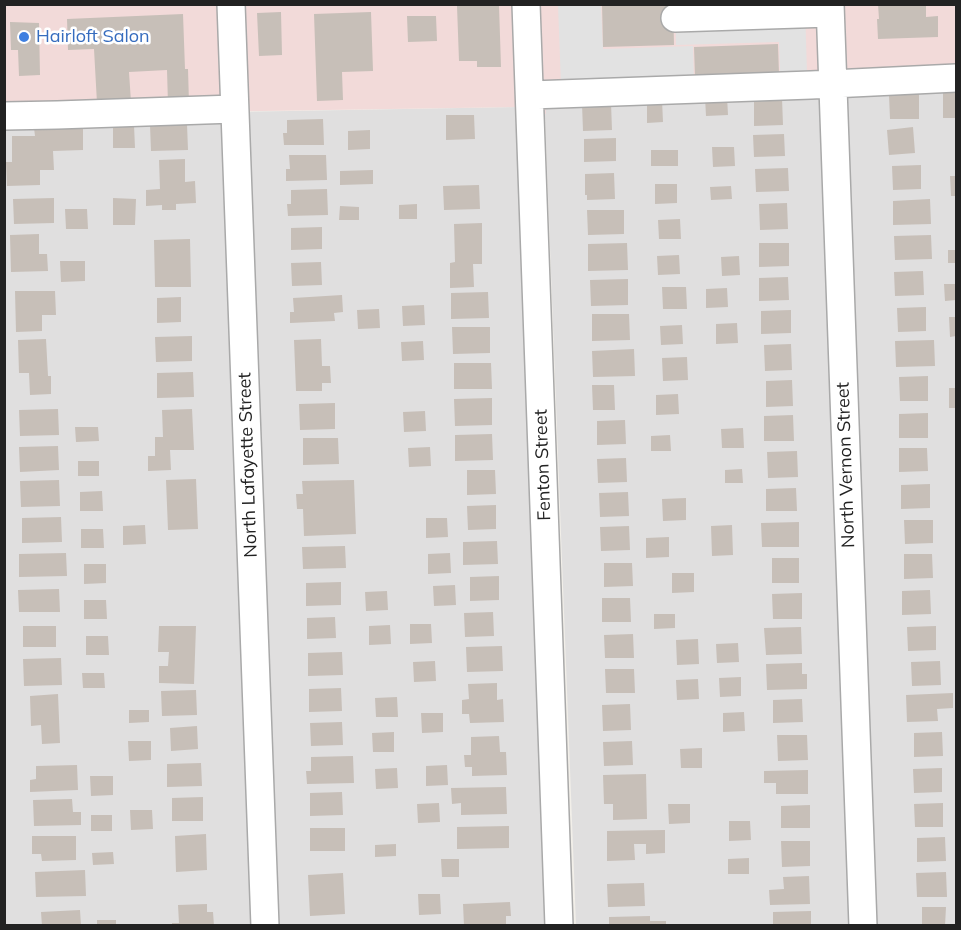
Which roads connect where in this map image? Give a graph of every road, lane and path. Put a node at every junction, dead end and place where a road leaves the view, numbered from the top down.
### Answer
1 (231, 4) edge
2 (526, 4) edge
3 (830, 9) edge
4 (687, 13) edge
5 (957, 78) edge
6 (833, 84) junction
7 (531, 95) junction
8 (234, 109) junction
9 (4, 116) edge
10 (265, 926) edge
11 (559, 926) edge
12 (862, 926) edge

1 - 8 street, North Lafayette Street
2 - 7 street, Fenton Street
3 - 4 street
3 - 6 street, North Vernon Street
5 - 6 street
6 - 7 street
6 - 12 street, North Vernon Street
7 - 11 street, Fenton Street
8 - 9 street
8 - 10 street, North Lafayette Street

